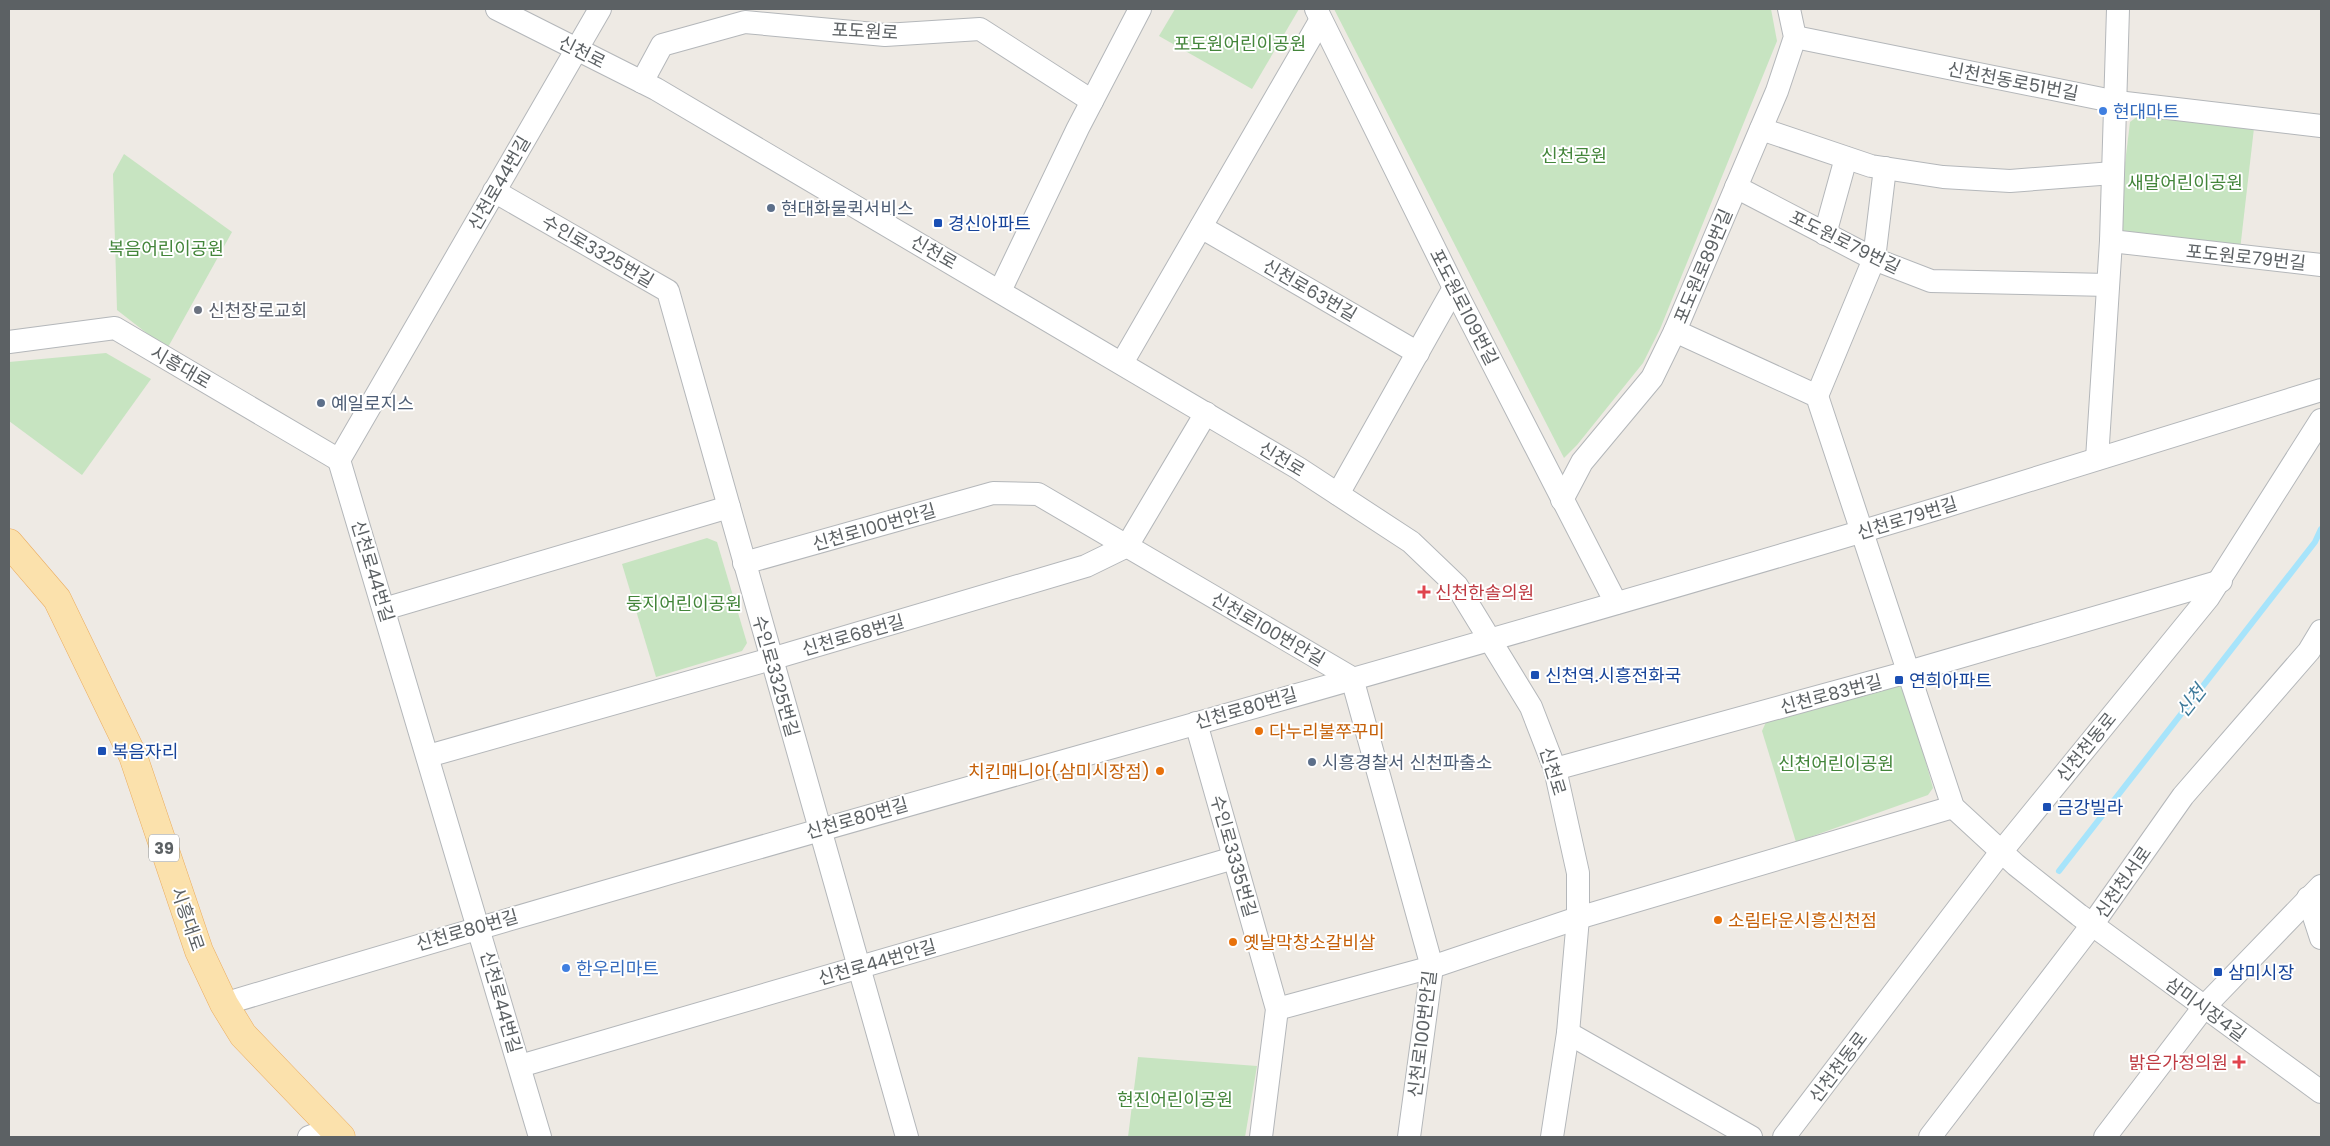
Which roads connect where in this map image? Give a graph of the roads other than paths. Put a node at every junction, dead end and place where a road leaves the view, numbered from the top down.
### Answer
1 (497, 9) edge
2 (600, 9) edge
3 (1140, 9) edge
4 (1789, 9) edge
5 (2118, 9) edge
6 (1318, 15) edge
7 (1795, 37) junction
8 (576, 48) junction
9 (642, 82) junction
10 (1092, 101) junction
11 (2117, 102) junction
12 (2321, 126) edge
13 (1761, 129) junction
14 (1846, 158) junction
15 (1885, 168) junction
16 (2113, 173) junction
17 (1736, 187) junction
18 (494, 191) junction
19 (1201, 227) junction
20 (1824, 234) junction
21 (2111, 242) junction
22 (1874, 259) junction
23 (2321, 265) edge
24 (2108, 285) junction
25 (1454, 288) junction
26 (1000, 291) junction
27 (1675, 331) junction
28 (9, 342) edge
29 (1418, 353) junction
30 (1122, 364) junction
31 (2321, 390) edge
32 (1817, 396) junction
33 (1206, 413) junction
34 (2321, 420) edge
35 (2097, 459) junction
36 (340, 460) junction
37 (1338, 494) junction
38 (1562, 500) junction
39 (729, 507) junction
40 (1862, 532) junction
41 (9, 543) edge
42 (1127, 546) junction
43 (744, 563) junction
44 (2221, 581) junction
45 (1616, 603) junction
46 (384, 609) junction
47 (2320, 636) edge
48 (1491, 639) junction
49 (771, 659) junction
50 (1908, 672) junction
51 (1352, 678) junction
52 (1196, 723) junction
53 (428, 756) junction
54 (1555, 769) junction
55 (1953, 807) junction
56 (819, 829) junction
57 (1234, 858) junction
58 (2008, 858) junction
59 (2315, 892) edge
60 (1578, 918) junction
61 (2085, 920) junction
62 (479, 927) junction
63 (2321, 938) edge
64 (859, 967) junction
65 (1432, 967) junction
66 (224, 1004) junction
67 (2204, 1007) junction
68 (1277, 1009) junction
69 (1568, 1032) junction
70 (520, 1066) junction
71 (2321, 1092) edge
72 (327, 1134) edge
73 (540, 1137) edge
74 (908, 1137) edge
75 (1261, 1137) edge
76 (1408, 1137) edge
77 (1552, 1137) edge
78 (1751, 1137) edge
79 (1784, 1137) edge
80 (1930, 1137) edge
81 (2105, 1137) edge

1 - 8 street, 신천로
2 - 8 street, 신천로44번길
3 - 10 street
4 - 7 street
5 - 11 street
6 - 19 street
6 - 25 street, 포도원로109번길
7 - 11 street, 신천천동로51번길
7 - 13 street, 포도원로89번길
8 - 9 street, 신천로
8 - 18 street, 신천로44번길
9 - 10 street, 포도원로
9 - 26 street, 신천로
10 - 26 street
11 - 12 street, 신천천동로51번길
11 - 16 street
13 - 14 street
13 - 17 street, 포도원로89번길
14 - 15 street
14 - 20 street
15 - 16 street
15 - 22 street
16 - 21 street
17 - 20 street, 포도원로79번길
17 - 27 street, 포도원로89번길
18 - 36 street, 신천로44번길
18 - 39 street, 수인로3325번길
19 - 29 street, 신천로63번길
19 - 30 street
20 - 22 street, 포도원로79번길
21 - 23 street, 포도원로79번길
21 - 24 street
22 - 24 street, 포도원로79번길
22 - 32 street
24 - 35 street
25 - 29 street
25 - 38 street, 포도원로109번길
26 - 30 street, 신천로
27 - 32 street
27 - 38 street, 포도원로89번길
28 - 36 street, 시흥대로
29 - 37 street
30 - 33 street, 신천로
31 - 35 street, 신천로79번길
32 - 40 street
33 - 37 street, 신천로
33 - 42 street
34 - 44 street, 신천천동로
35 - 40 street, 신천로79번길
36 - 46 street, 신천로44번길
37 - 48 street, 신천로
38 - 45 street, 포도원로109번길
39 - 43 street, 수인로3325번길
39 - 46 street
40 - 45 street, 신천로79번길
40 - 50 street
41 - 66 main road, 시흥대로 / 39
42 - 43 street, 신천로100번안길
42 - 49 street, 신천로68번길
42 - 51 street, 신천로100번안길
43 - 49 street, 수인로3325번길
44 - 50 street, 신천로83번길
44 - 58 street, 신천천동로
45 - 48 street, 신천로79번길
46 - 53 street, 신천로44번길
47 - 61 street, 신천천서로
48 - 51 street, 신천로80번길
48 - 54 street, 신천로
49 - 53 street, 신천로68번길
49 - 56 street, 수인로3325번길
50 - 54 street, 신천로83번길
50 - 55 street
51 - 52 street, 신천로80번길
51 - 65 street, 신천로100번안길
52 - 56 street, 신천로80번길
52 - 57 street, 수인로3335번길
53 - 62 street, 신천로44번길
54 - 60 street, 신천로
55 - 58 street, 삼미시장4길
55 - 60 street
56 - 62 street, 신천로80번길
56 - 64 street, 수인로3325번길
57 - 64 street, 신천로44번안길
57 - 68 street, 수인로3335번길
58 - 61 street, 삼미시장4길
58 - 79 street, 신천천동로
59 - 63 street
59 - 67 street
60 - 65 street
60 - 69 street, 신천로
61 - 67 street, 삼미시장4길
61 - 80 street, 신천천서로
62 - 66 street, 신천로80번길
62 - 70 street, 신천로44번길
64 - 70 street, 신천로44번안길
64 - 74 street, 수인로3325번길
65 - 68 street
65 - 76 street, 신천로100번안길
66 - 72 main road, 시흥대로 / 39
67 - 71 street, 삼미시장4길
67 - 81 street
68 - 75 street, 수인로3335번길
69 - 77 street, 신천로
69 - 78 street
70 - 73 street, 신천로44번길

